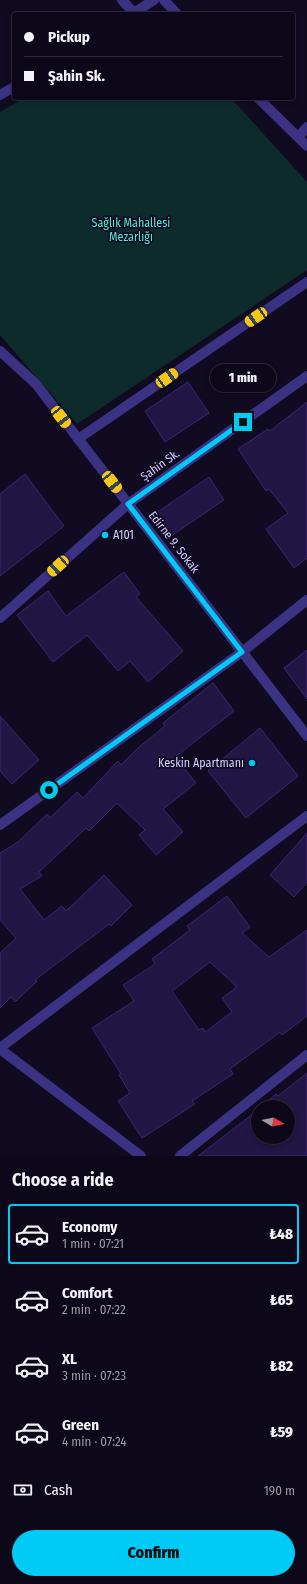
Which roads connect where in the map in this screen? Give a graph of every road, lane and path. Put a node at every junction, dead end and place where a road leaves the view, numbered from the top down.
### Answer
1 (122, 0) edge
2 (154, 0) edge
3 (164, 0) edge
4 (132, 12) edge
5 (135, 12) edge
6 (175, 12) edge
7 (12, 88) edge
8 (0, 95) edge
9 (260, 100) edge
10 (307, 127) edge
11 (299, 136) junction
12 (307, 146) edge
13 (307, 282) edge
14 (0, 351) edge
15 (307, 376) edge
16 (78, 439) junction
17 (128, 504) junction
18 (307, 600) edge
19 (0, 618) edge
20 (242, 652) junction
21 (307, 736) edge
22 (307, 816) edge
23 (0, 825) edge
24 (0, 1049) edge
25 (307, 1055) edge
26 (141, 1156) edge
27 (180, 1156) edge

1 - 4 street
2 - 5 street
3 - 6 street
7 - 8 street
9 - 11 street
10 - 11 street
11 - 12 street
13 - 16 street
14 - 16 street, Edirne 9. Sokak
15 - 17 street, Şahin Sk.
16 - 17 street, Edirne 9. Sokak
17 - 19 street, Şahin Sk.
17 - 20 street, Edirne 9. Sokak
18 - 20 street
20 - 21 street, Edirne 9. Sokak
20 - 23 street
22 - 24 street
24 - 26 street
25 - 27 street

